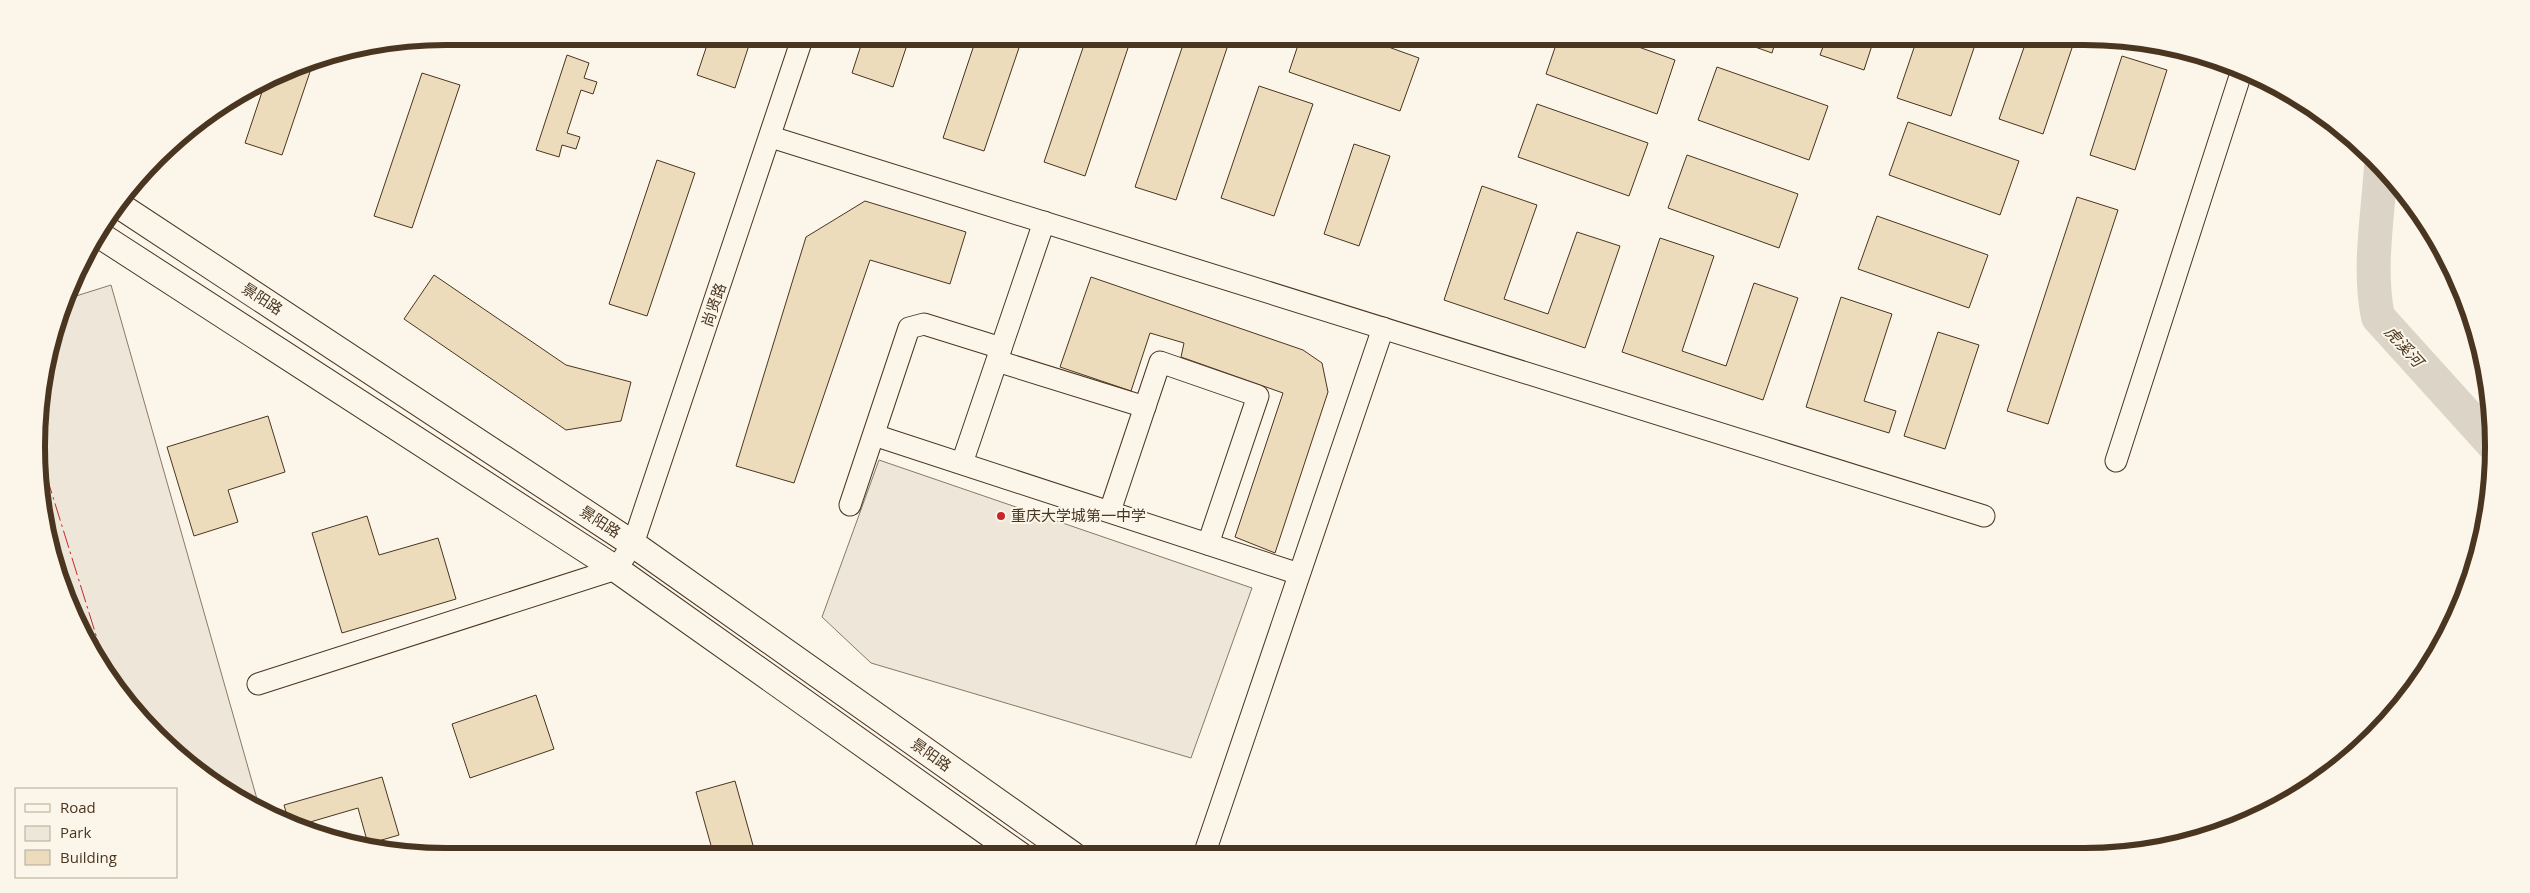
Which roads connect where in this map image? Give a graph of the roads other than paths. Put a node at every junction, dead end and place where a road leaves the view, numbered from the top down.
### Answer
1 (800, 45) edge
2 (2240, 77) edge
3 (771, 137) junction
4 (123, 209) edge
5 (1044, 222) junction
6 (104, 238) edge
7 (1383, 328) junction
8 (999, 355) junction
9 (1145, 407) junction
10 (874, 435) junction
11 (2116, 461) dead end
12 (962, 463) junction
13 (850, 505) dead end
14 (1110, 511) junction
15 (1984, 516) dead end
16 (633, 544) junction
17 (1208, 544) junction
18 (616, 569) junction
19 (1299, 574) junction
20 (258, 684) dead end
21 (1010, 848) edge
22 (1063, 848) edge
23 (1206, 848) edge

1 - 3 street, 尚贤路
2 - 11 street
3 - 5 street
3 - 16 street, 尚贤路
4 - 16 main road, 景阳路
5 - 7 street
5 - 8 street
6 - 18 main road, 景阳路
7 - 15 street
7 - 19 street
8 - 9 street
8 - 10 street
8 - 12 street
9 - 14 street
9 - 17 street
10 - 12 street
10 - 13 street
12 - 14 street
14 - 17 street
16 - 18 street, 尚贤路
16 - 22 main road, 景阳路
17 - 19 street
18 - 20 street
18 - 21 main road, 景阳路
19 - 23 street

